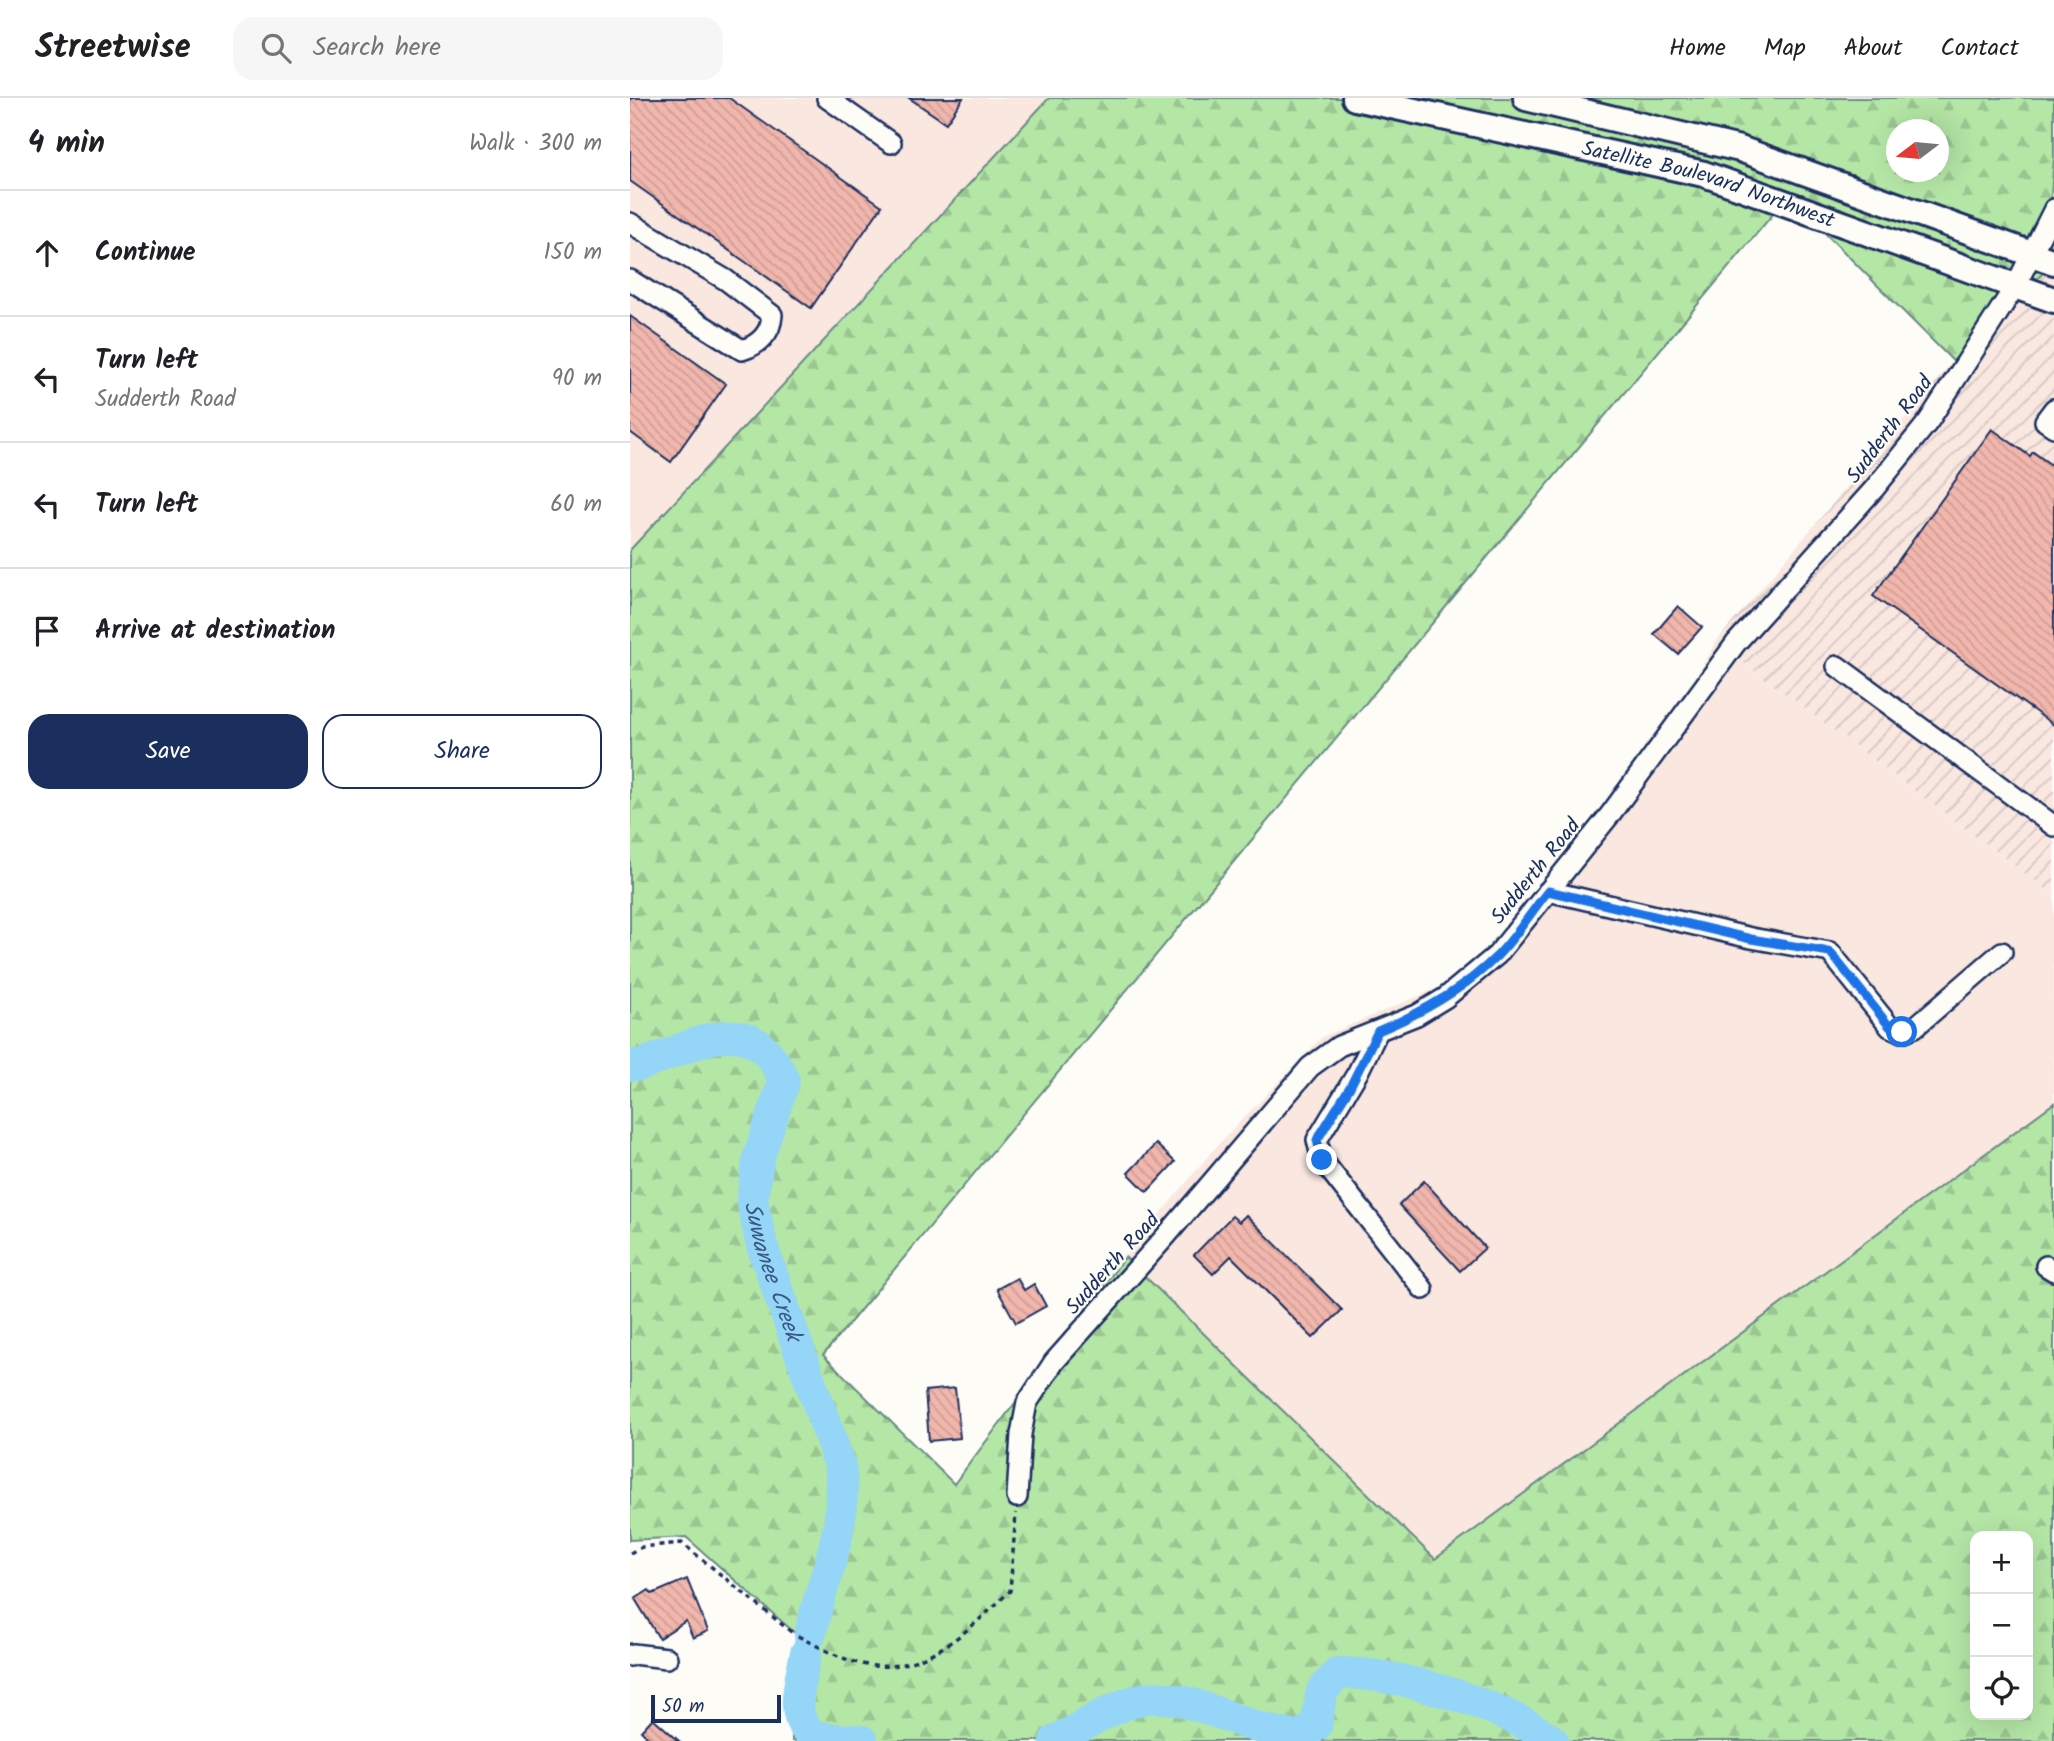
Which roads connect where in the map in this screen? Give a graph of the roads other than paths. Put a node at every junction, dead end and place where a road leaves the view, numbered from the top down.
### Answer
1 (827, 98) edge
2 (1356, 98) edge
3 (1526, 98) edge
4 (891, 143) dead end
5 (2054, 209) edge
6 (630, 223) edge
7 (2044, 258) edge
8 (630, 280) edge
9 (2016, 285) junction
10 (2054, 300) edge
11 (2054, 409) edge
12 (2054, 427) edge
13 (1837, 666) dead end
14 (2054, 826) edge
15 (1548, 891) junction
16 (2002, 952) dead end
17 (1378, 1031) junction
18 (1423, 1289) dead end
19 (1017, 1497) road end
20 (630, 1657) edge
21 (667, 1658) dead end

1 - 4 street
2 - 9 main road, Satellite Boulevard Northwest
3 - 7 main road, Satellite Boulevard Northwest
5 - 7 street, Sudderth Road
6 - 8 street
7 - 9 street, Sudderth Road
9 - 10 main road, Satellite Boulevard Northwest
9 - 15 street, Sudderth Road
11 - 12 street
13 - 14 street
15 - 16 street
15 - 17 street, Sudderth Road
17 - 18 street
17 - 19 street, Sudderth Road
20 - 21 street

